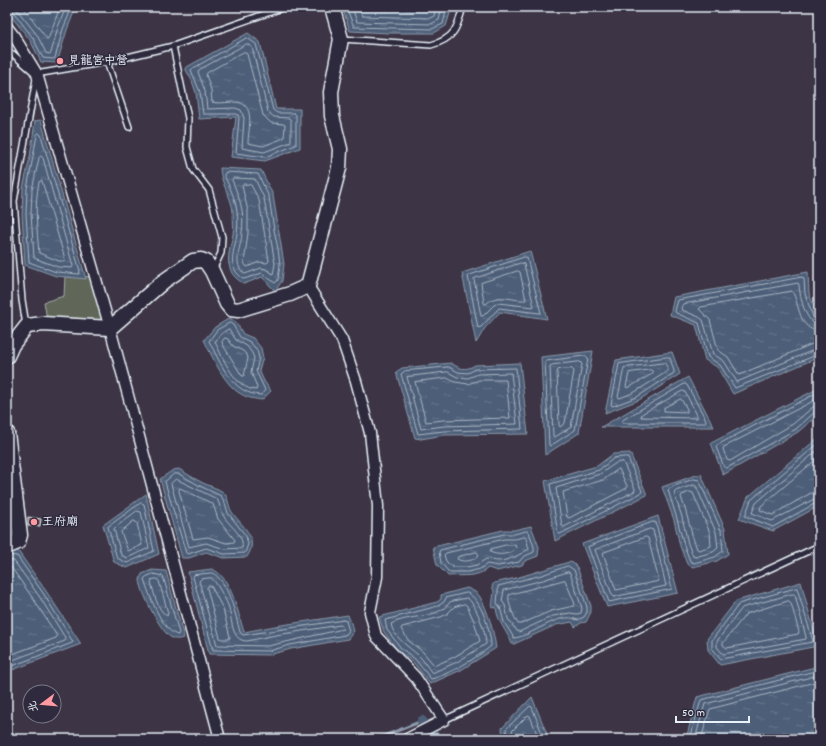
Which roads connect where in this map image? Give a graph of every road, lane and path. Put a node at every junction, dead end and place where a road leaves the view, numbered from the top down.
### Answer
1 (295, 7) edge
2 (332, 7) edge
3 (462, 7) edge
4 (7, 27) edge
5 (341, 39) junction
6 (172, 46) junction
7 (7, 52) edge
8 (107, 62) junction
9 (37, 74) junction
10 (129, 127) dead end
11 (212, 271) junction
12 (308, 286) junction
13 (27, 326) junction
14 (110, 328) junction
15 (7, 356) edge
16 (7, 433) edge
17 (7, 546) edge
18 (819, 546) edge
19 (444, 720) junction
20 (220, 739) edge
21 (407, 739) edge

1 - 6 lane
2 - 5 street
3 - 5 lane
4 - 9 street
5 - 12 street
6 - 8 lane
6 - 11 lane
7 - 9 lane
8 - 9 lane
8 - 10 lane
9 - 13 lane
9 - 14 street
11 - 12 street
11 - 14 street
12 - 19 street
13 - 14 street
13 - 15 street
14 - 20 street
16 - 17 street
18 - 19 lane
19 - 21 street

